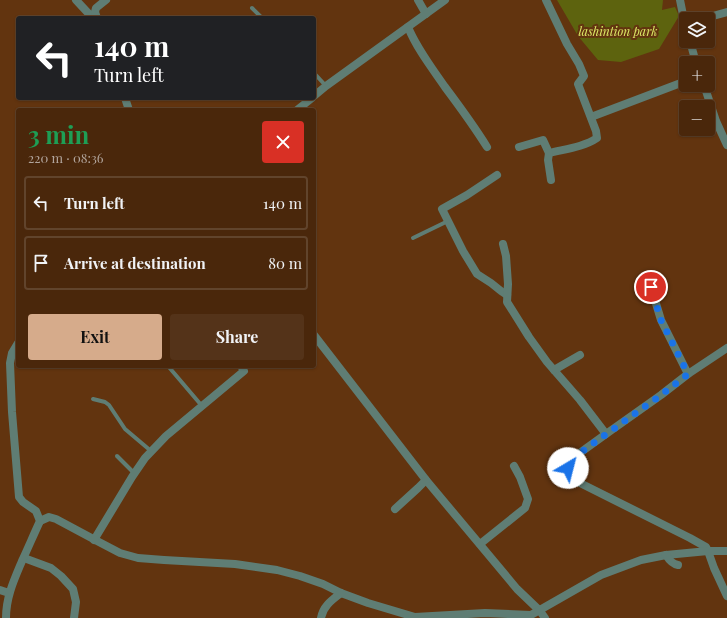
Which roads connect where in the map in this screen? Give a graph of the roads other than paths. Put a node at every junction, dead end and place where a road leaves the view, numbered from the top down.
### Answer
1 (76, 0) edge
2 (106, 0) edge
3 (418, 0) edge
4 (445, 0) edge
5 (546, 0) edge
6 (680, 0) edge
7 (252, 8) dead end
8 (682, 12) edge
9 (727, 12) edge
10 (426, 14) junction
11 (715, 15) edge
12 (92, 16) edge
13 (96, 16) edge
14 (260, 16) edge
15 (408, 27) junction
16 (316, 76) edge
17 (679, 84) edge
18 (326, 86) junction
19 (706, 92) edge
20 (316, 94) edge
21 (310, 100) edge
22 (300, 108) edge
23 (591, 117) junction
24 (727, 145) edge
25 (487, 147) dead end
26 (519, 147) dead end
27 (549, 152) junction
28 (497, 175) dead end
29 (550, 180) dead end
30 (448, 221) junction
31 (413, 238) dead end
32 (503, 244) dead end
33 (651, 287) dead end
34 (507, 295) junction
35 (316, 338) edge
36 (16, 346) edge
37 (727, 348) edge
38 (580, 355) dead end
39 (170, 368) edge
40 (242, 368) edge
41 (554, 370) junction
42 (688, 374) junction
43 (93, 399) dead end
44 (202, 406) junction
45 (606, 434) junction
46 (151, 451) junction
47 (117, 456) dead end
48 (514, 466) dead end
49 (134, 473) junction
50 (426, 480) junction
51 (394, 509) dead end
52 (40, 521) junction
53 (94, 540) junction
54 (480, 544) junction
55 (708, 551) junction
56 (727, 551) edge
57 (666, 555) junction
58 (24, 558) junction
59 (678, 565) dead end
60 (0, 590) edge
61 (9, 593) junction
62 (341, 594) junction
63 (727, 596) edge
64 (540, 611) junction
65 (485, 616) edge
66 (6, 618) edge
67 (74, 618) edge
68 (321, 618) edge
69 (415, 618) edge
70 (545, 618) edge

1 - 12 street
2 - 13 street
3 - 10 street
4 - 10 street
5 - 23 street
6 - 8 street
7 - 14 lane
9 - 11 street
10 - 15 street
15 - 18 street
15 - 25 street
16 - 18 lane
17 - 23 street
18 - 20 street
19 - 24 street
21 - 22 street
23 - 27 street
26 - 27 street
27 - 29 street
28 - 30 street
30 - 31 lane
30 - 34 street
32 - 34 street
33 - 42 street
34 - 41 street
35 - 50 street
36 - 52 street
37 - 42 street
38 - 41 street
39 - 44 lane
40 - 44 street
41 - 45 street
42 - 45 street
43 - 46 lane
44 - 46 street
45 - 55 street
46 - 49 street
47 - 49 lane
48 - 54 street
49 - 53 street
50 - 51 street
50 - 54 street
52 - 53 street
52 - 58 street
53 - 62 street
54 - 64 street
55 - 56 street
55 - 57 street
55 - 63 street
57 - 59 street
57 - 64 street
58 - 61 street
58 - 67 street
60 - 61 street
61 - 66 street
62 - 68 street
62 - 69 street
64 - 65 street
64 - 70 street
65 - 69 street

